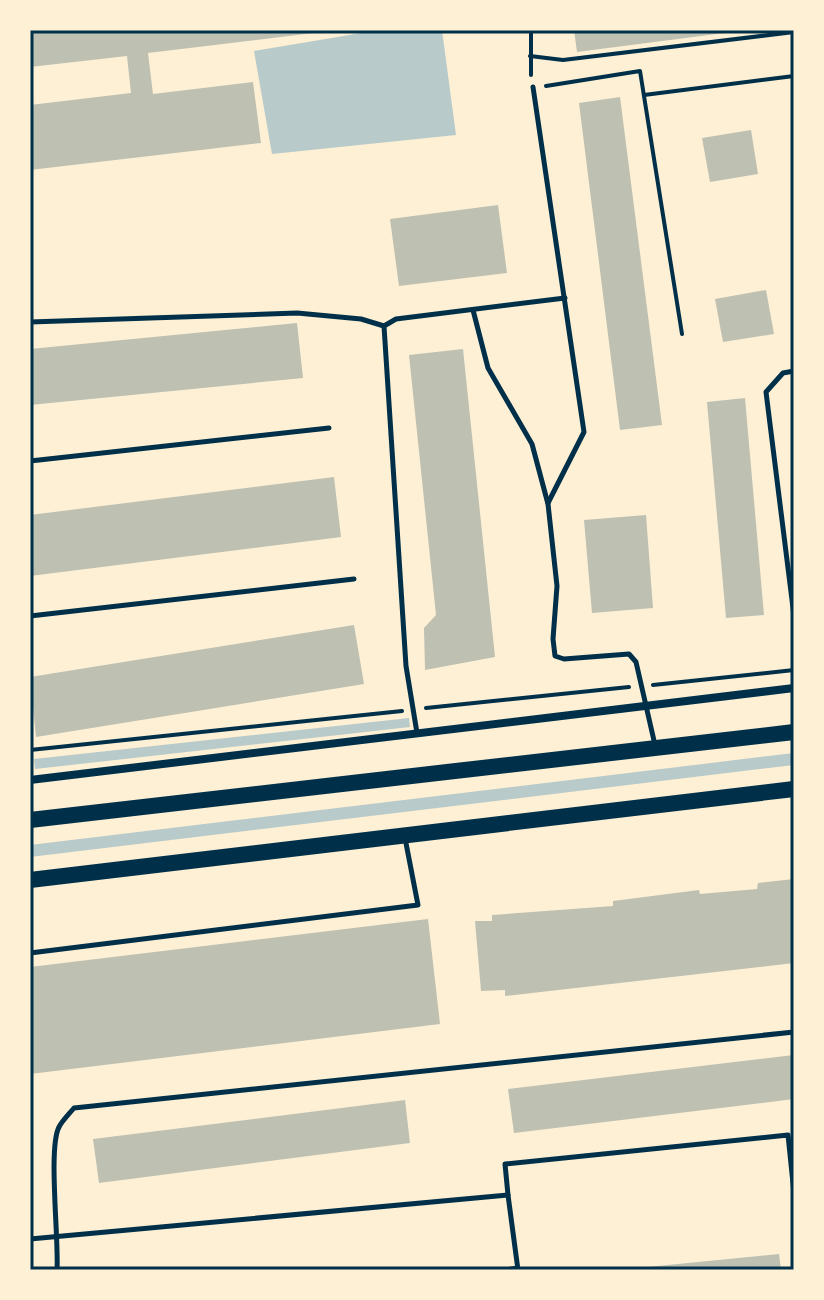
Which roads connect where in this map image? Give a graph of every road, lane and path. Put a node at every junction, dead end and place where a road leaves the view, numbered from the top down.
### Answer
1 (531, 30) edge
2 (794, 32) edge
3 (530, 56) junction
4 (530, 64) dead end
5 (794, 76) edge
6 (533, 87) joint
7 (644, 95) junction
8 (565, 298) junction
9 (473, 310) junction
10 (30, 322) edge
11 (384, 326) junction
12 (682, 334) dead end
13 (794, 371) edge
14 (329, 428) dead end
15 (30, 461) edge
16 (548, 504) junction
17 (354, 579) dead end
18 (30, 616) edge
19 (794, 616) edge
20 (794, 688) edge
21 (645, 703) junction
22 (794, 732) edge
23 (417, 734) junction
24 (656, 750) junction
25 (30, 780) edge
26 (794, 789) edge
27 (30, 820) edge
28 (405, 835) junction
29 (30, 880) edge
30 (30, 953) edge
31 (794, 1032) edge
32 (794, 1193) edge
33 (508, 1195) junction
34 (59, 1237) junction
35 (30, 1239) edge
36 (518, 1269) edge
37 (57, 1270) edge
38 (505, 1270) edge

1 - 3 path
2 - 3 path
3 - 4 path
5 - 7 path
6 - 7 path
6 - 8 lane
7 - 12 path
8 - 9 lane
8 - 16 lane
9 - 11 lane
9 - 16 lane
10 - 11 lane
11 - 23 lane
13 - 19 lane
14 - 15 lane
16 - 21 lane
17 - 18 lane
20 - 21 street
21 - 23 street
21 - 24 lane
22 - 24 main road
23 - 25 street
24 - 27 main road
26 - 28 main road
28 - 29 main road
28 - 30 lane
31 - 34 lane
32 - 33 lane
33 - 34 lane
33 - 36 lane
34 - 35 lane
34 - 37 lane
36 - 38 lane

